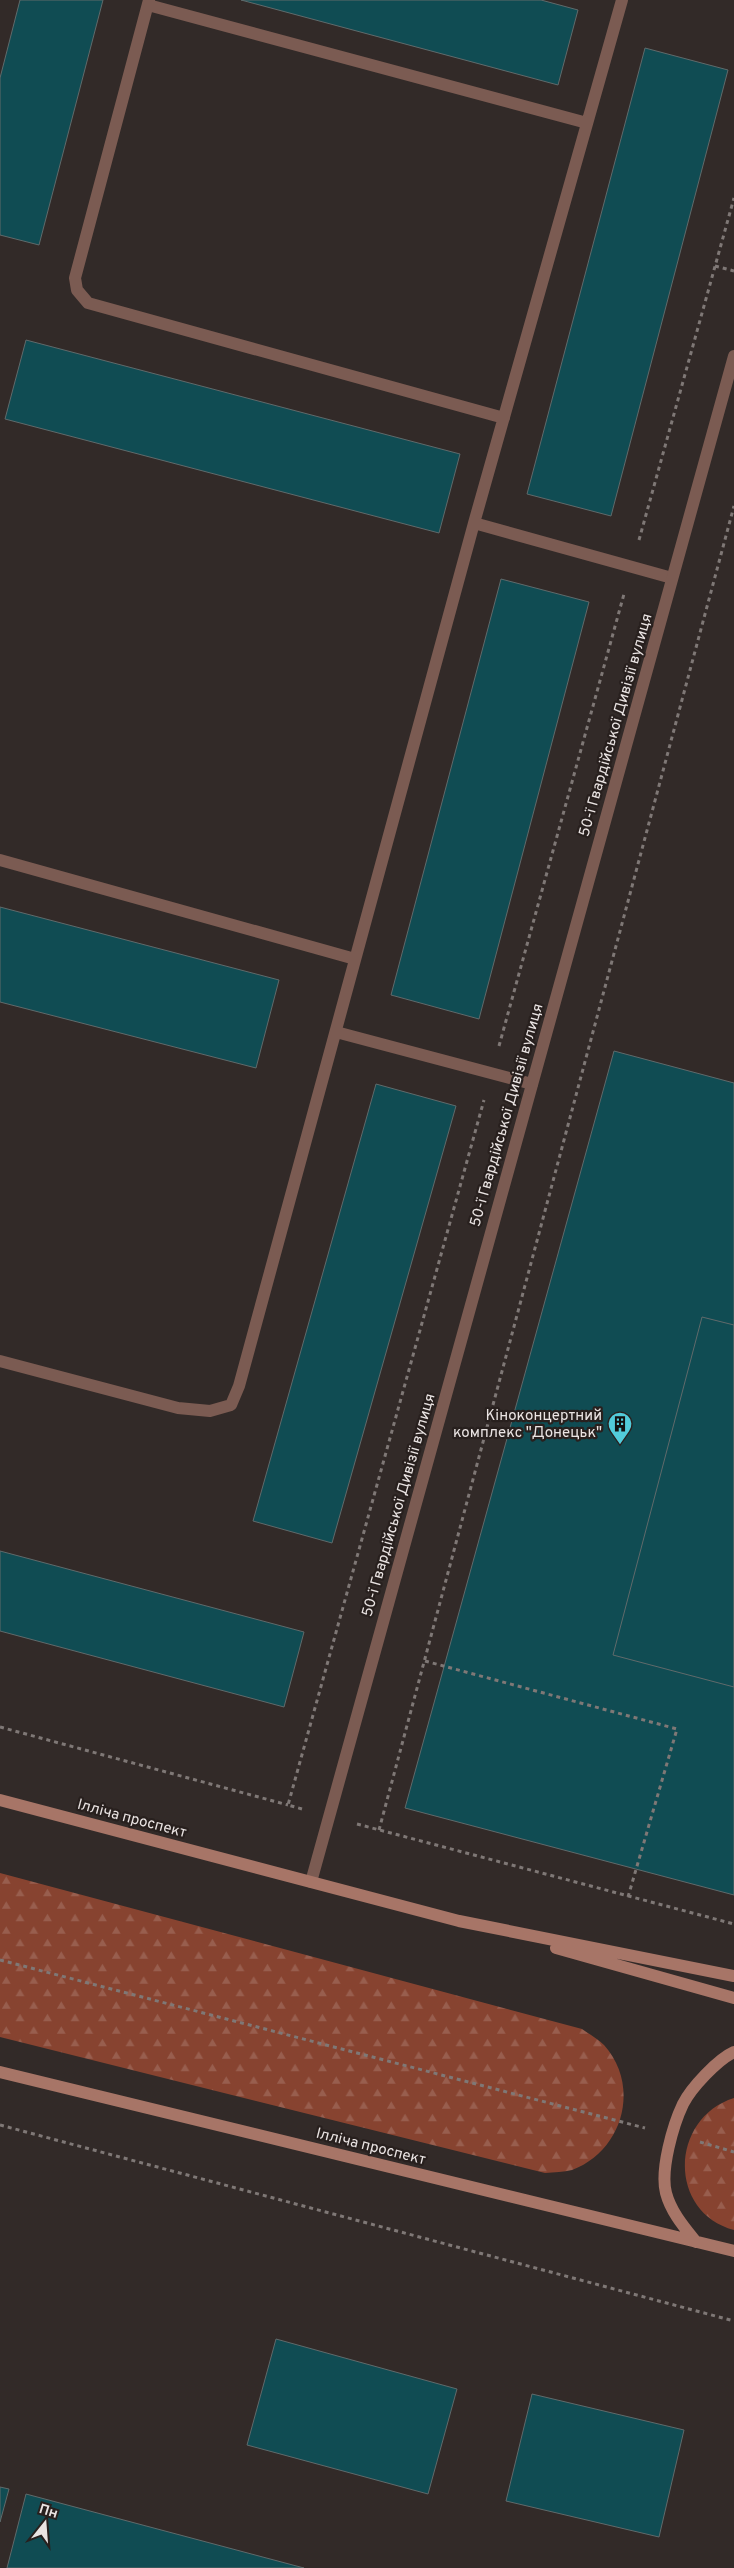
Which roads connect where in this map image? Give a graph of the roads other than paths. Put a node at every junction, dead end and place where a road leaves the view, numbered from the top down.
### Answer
1 (622, 0) edge
2 (148, 2) edge
3 (587, 123) junction
4 (734, 356) edge
5 (504, 418) junction
6 (474, 523) junction
7 (672, 578) junction
8 (0, 860) edge
9 (355, 959) junction
10 (336, 1032) junction
11 (532, 1084) junction
12 (0, 1361) edge
13 (0, 1800) edge
14 (311, 1882) junction
15 (459, 1921) junction
16 (734, 1976) edge
17 (734, 1998) edge
18 (734, 2052) edge
19 (0, 2072) edge
20 (696, 2242) junction
21 (734, 2251) edge

1 - 3 street
2 - 3 street
2 - 5 street
3 - 5 street
4 - 7 street, 50-ї Гвардійської Дивізії вулиця
5 - 6 street
6 - 7 street
6 - 9 street
7 - 11 street, 50-ї Гвардійської Дивізії вулиця
8 - 9 street
9 - 10 street
10 - 11 street
10 - 12 street
11 - 14 street, 50-ї Гвардійської Дивізії вулиця
13 - 14 main road, Ілліча проспект
14 - 15 main road, Ілліча проспект
15 - 16 main road, Ілліча проспект
15 - 17 main road, Ілліча проспект
18 - 20 main road
19 - 20 main road, Ілліча проспект
20 - 21 main road, Ілліча проспект

